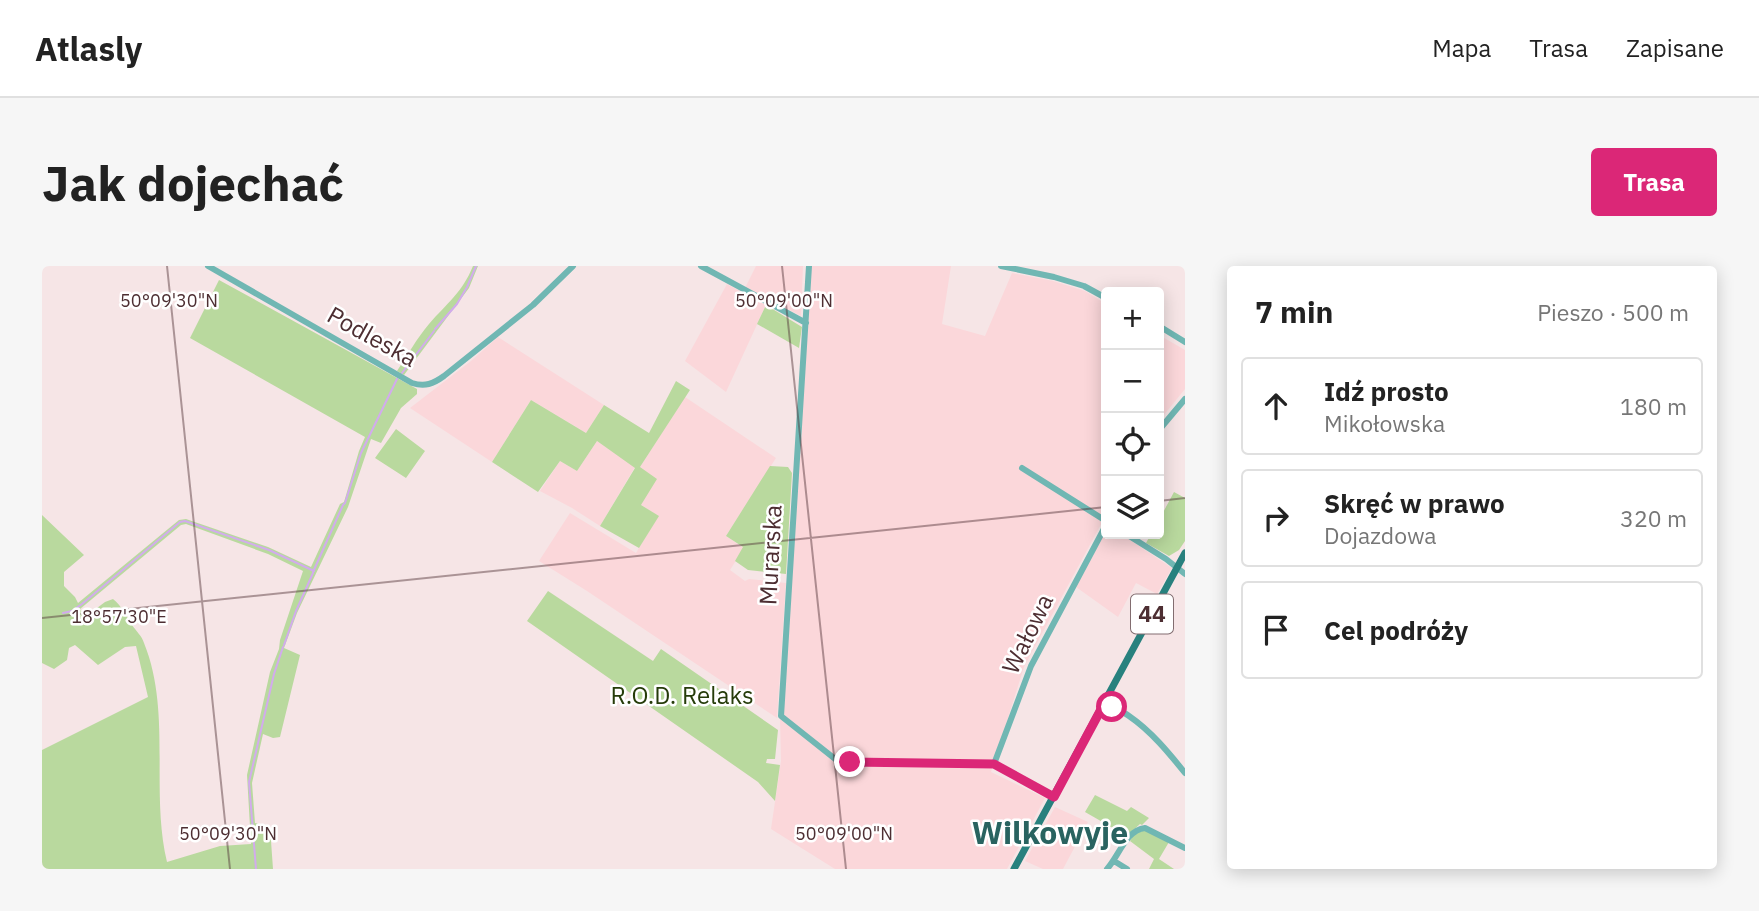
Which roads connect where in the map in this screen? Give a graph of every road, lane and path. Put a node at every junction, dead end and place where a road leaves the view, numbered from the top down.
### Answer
1 (208, 266) edge
2 (573, 266) edge
3 (701, 266) edge
4 (809, 266) edge
5 (1001, 266) edge
6 (1101, 295) edge
7 (806, 323) junction
8 (1164, 329) edge
9 (1185, 342) edge
10 (1185, 399) edge
11 (1164, 424) edge
12 (1022, 468) dead end
13 (1101, 520) edge
14 (1101, 533) edge
15 (1134, 539) edge
16 (1185, 553) edge
17 (1177, 568) junction
18 (1185, 574) edge
19 (1105, 702) junction
20 (994, 764) junction
21 (1185, 773) edge
22 (1054, 797) junction
23 (1185, 848) edge
24 (1114, 861) junction
25 (1014, 869) edge
26 (1107, 869) edge
27 (1127, 869) edge

1 - 2 street, Podleska
3 - 7 street
4 - 7 street
5 - 6 street
7 - 20 street, Murarska
8 - 9 street
10 - 11 street
12 - 13 street
14 - 20 street, Wałowa
15 - 17 street
16 - 17 main road, 44
17 - 18 street
17 - 19 main road, 44
19 - 21 street
19 - 22 main road, 44
20 - 22 street
22 - 25 main road, 44
23 - 24 street
24 - 26 street
24 - 27 street

